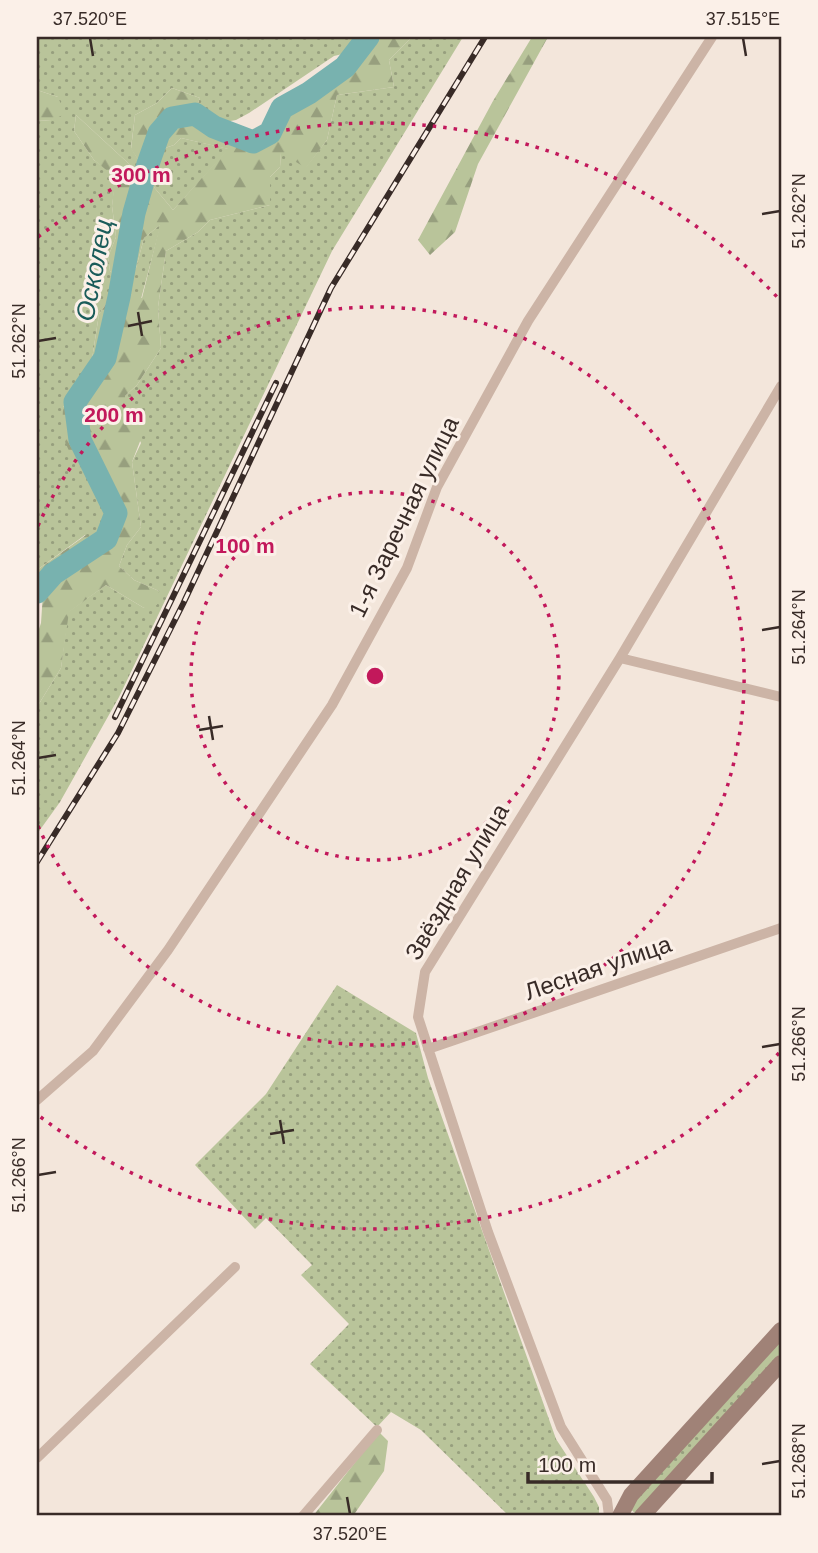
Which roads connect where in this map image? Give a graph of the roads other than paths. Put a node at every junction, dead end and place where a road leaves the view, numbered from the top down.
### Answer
1 (712, 37) edge
2 (781, 386) edge
3 (620, 658) junction
4 (781, 697) edge
5 (781, 928) edge
6 (428, 1049) junction
7 (37, 1100) edge
8 (235, 1267) dead end
9 (781, 1330) edge
10 (781, 1363) edge
11 (377, 1430) dead end
12 (37, 1458) edge
13 (303, 1516) edge
14 (609, 1516) edge
15 (620, 1516) edge
16 (642, 1516) edge

1 - 7 street, 1-я Заречная улица
2 - 3 street, Звёздная улица
3 - 4 street
3 - 6 street, Звёздная улица
5 - 6 street, Лесная улица
6 - 14 street, Звёздная улица
8 - 12 street
9 - 15 street
10 - 16 street
11 - 13 street

